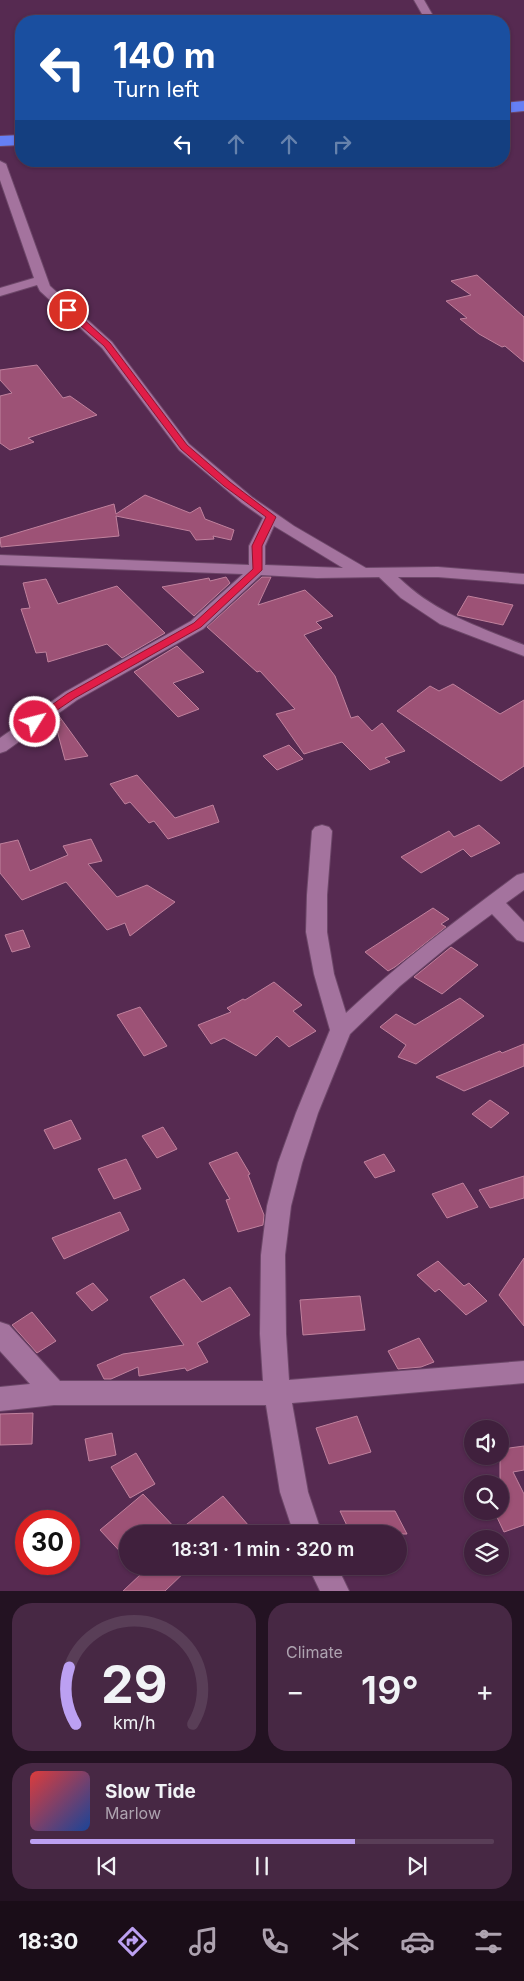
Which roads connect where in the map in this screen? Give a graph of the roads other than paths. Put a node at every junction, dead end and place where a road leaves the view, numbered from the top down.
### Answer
1 (419, 0) edge
2 (427, 15) edge
3 (524, 106) edge
4 (510, 107) edge
5 (15, 140) edge
6 (0, 141) edge
7 (0, 164) edge
8 (40, 280) junction
9 (0, 292) edge
10 (271, 517) junction
11 (0, 560) edge
12 (258, 570) junction
13 (383, 572) junction
14 (363, 573) junction
15 (524, 579) edge
16 (524, 651) edge
17 (0, 747) edge
18 (322, 831) dead end
19 (524, 880) edge
20 (494, 902) junction
21 (524, 935) edge
22 (341, 1030) junction
23 (0, 1333) edge
24 (524, 1372) edge
25 (54, 1393) junction
26 (277, 1393) junction
27 (0, 1399) edge
28 (305, 1525) edge
29 (327, 1575) edge
30 (335, 1591) edge

1 - 2 street
3 - 4 highway
5 - 6 highway
7 - 8 street
8 - 9 street
8 - 10 street
10 - 12 street
10 - 14 street
11 - 12 street
12 - 14 street
12 - 17 street
13 - 14 street
13 - 15 street
13 - 16 street
18 - 22 street
19 - 20 street
20 - 21 street
20 - 22 street
22 - 26 street
23 - 25 street
24 - 26 street
25 - 26 street
25 - 27 street
26 - 28 street
29 - 30 street

